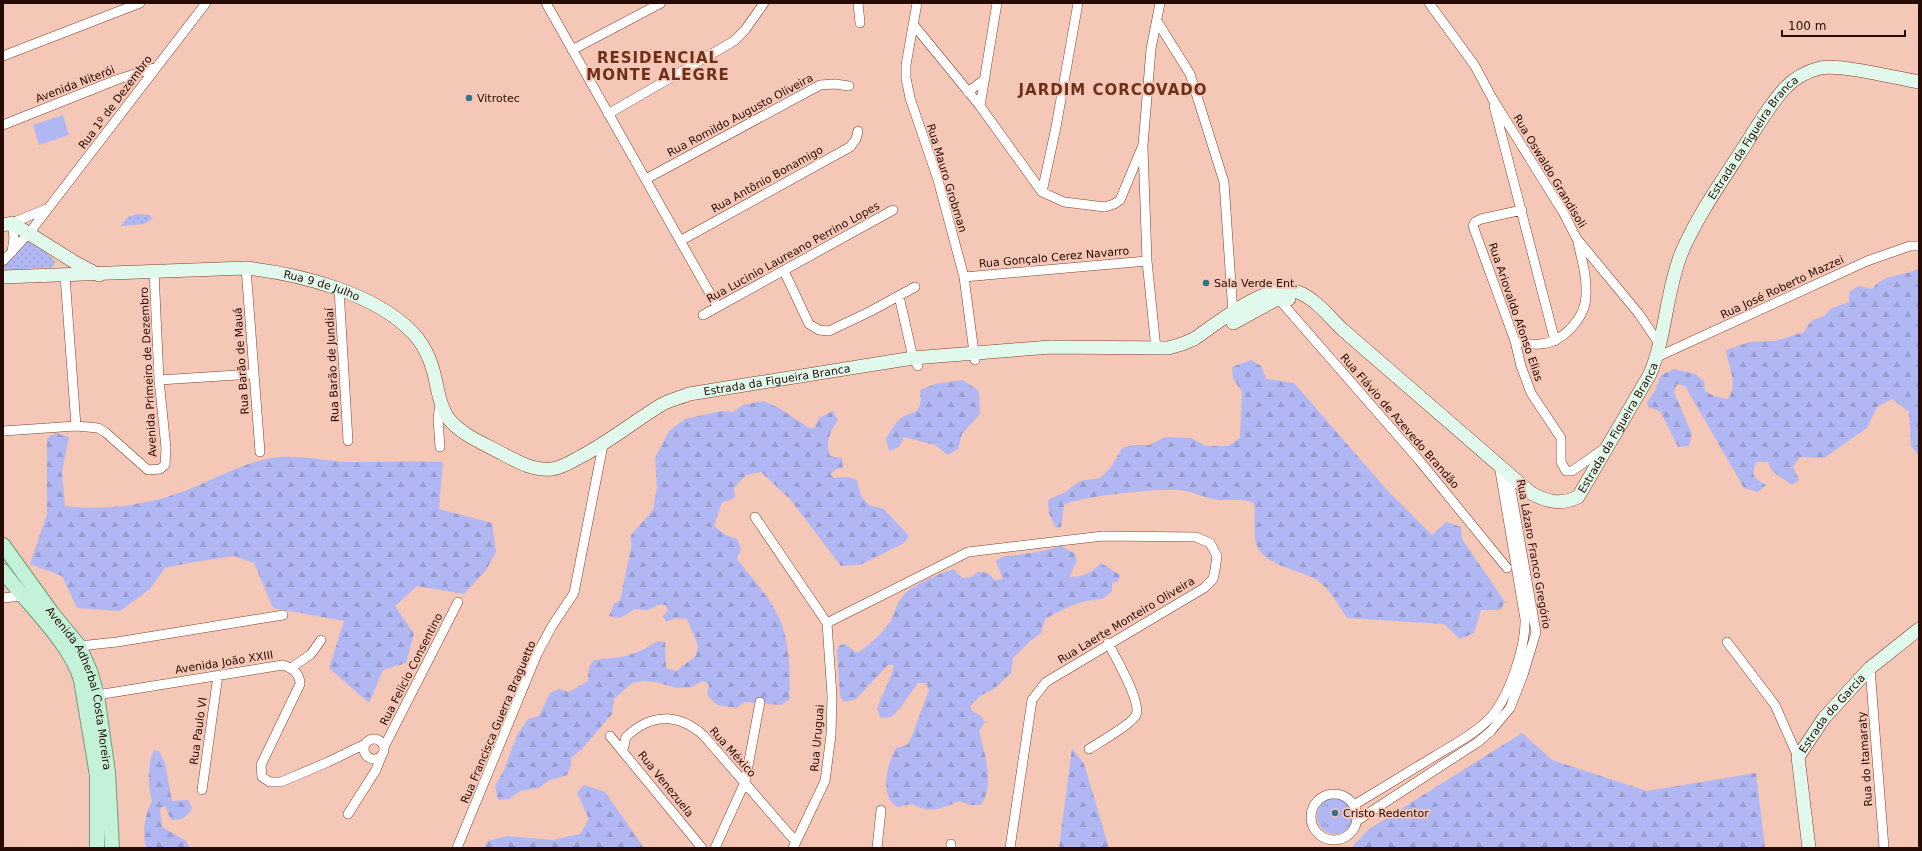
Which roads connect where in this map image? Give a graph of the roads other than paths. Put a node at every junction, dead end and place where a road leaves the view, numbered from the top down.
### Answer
1 (140, 3) edge
2 (546, 3) edge
3 (661, 3) edge
4 (764, 3) edge
5 (858, 3) edge
6 (917, 3) edge
7 (997, 3) edge
8 (1078, 3) edge
9 (1160, 3) edge
10 (1429, 3) edge
11 (206, 5) edge
12 (1156, 21) junction
13 (860, 23) dead end
14 (913, 24) junction
15 (572, 50) junction
16 (3, 56) edge
17 (156, 67) junction
18 (985, 79) junction
19 (1919, 82) edge
20 (849, 86) dead end
21 (968, 92) junction
22 (1492, 98) junction
23 (980, 106) junction
24 (608, 114) junction
25 (3, 125) edge
26 (858, 131) dead end
27 (1143, 145) junction
28 (646, 180) junction
29 (1042, 192) junction
30 (46, 209) junction
31 (894, 210) dead end
32 (1522, 210) junction
33 (8, 224) edge
34 (30, 232) junction
35 (1577, 240) junction
36 (680, 241) junction
37 (1919, 246) edge
38 (58, 250) junction
39 (12, 253) junction
40 (3, 261) edge
41 (1147, 261) junction
42 (246, 268) junction
43 (784, 271) junction
44 (154, 272) junction
45 (99, 275) junction
46 (65, 276) junction
47 (3, 277) edge
48 (964, 277) junction
49 (915, 287) dead end
50 (339, 288) junction
51 (1276, 295) junction
52 (899, 296) junction
53 (717, 306) junction
54 (1233, 313) junction
55 (703, 315) dead end
56 (1516, 341) junction
57 (1555, 341) junction
58 (1156, 349) junction
59 (1658, 351) junction
60 (974, 356) junction
61 (916, 362) junction
62 (253, 374) junction
63 (159, 380) junction
64 (440, 401) junction
65 (76, 426) junction
66 (3, 431) edge
67 (348, 441) dead end
68 (1609, 445) junction
69 (440, 446) dead end
70 (602, 446) junction
71 (260, 452) dead end
72 (1504, 469) junction
73 (755, 517) dead end
74 (3, 545) edge
75 (1507, 568) dead end
76 (3, 571) edge
77 (37, 593) junction
78 (21, 596) junction
79 (3, 598) edge
80 (458, 602) dead end
81 (283, 615) dead end
82 (827, 623) junction
83 (1919, 629) edge
84 (321, 640) dead end
85 (1727, 642) dead end
86 (1108, 643) junction
87 (79, 646) junction
88 (291, 668) junction
89 (1870, 668) junction
90 (1519, 673) junction
91 (218, 675) junction
92 (97, 695) junction
93 (760, 702) dead end
94 (610, 736) dead end
95 (365, 744) junction
96 (384, 747) junction
97 (1088, 749) dead end
98 (623, 750) junction
99 (342, 755) junction
100 (367, 757) junction
101 (381, 757) junction
102 (1798, 757) junction
103 (371, 776) junction
104 (745, 782) junction
105 (202, 790) dead end
106 (1354, 805) junction
107 (881, 810) dead end
108 (348, 814) dead end
109 (1358, 820) junction
110 (795, 845) edge
111 (97, 848) edge
112 (112, 848) edge
113 (457, 848) edge
114 (702, 848) edge
115 (714, 848) edge
116 (878, 848) edge
117 (1010, 848) edge
118 (1809, 848) edge
119 (1884, 848) edge

1 - 16 street
2 - 15 street
3 - 15 street
4 - 24 street
5 - 13 street
6 - 14 street, Rua Mauro Grobman
7 - 18 street
8 - 29 street
9 - 12 street
10 - 22 street, Rua Oswaldo Grandisoli
11 - 17 street, Rua 1º de Dezembro
12 - 27 street
12 - 54 street
14 - 21 street
14 - 48 street, Rua Mauro Grobman
15 - 24 street
17 - 25 street, Avenida Niterói
17 - 30 street, Rua 1º de Dezembro
18 - 21 street
18 - 23 street
19 - 59 main road, Estrada da Figueira Branca
20 - 28 street, Rua Romildo Augusto Oliveira
21 - 23 street
22 - 32 street
22 - 35 street, Rua Oswaldo Grandisoli
23 - 29 street
24 - 28 street
26 - 36 street, Rua Antônio Bonamigo
27 - 29 street
27 - 41 street
28 - 36 street
30 - 33 street
30 - 34 street, Rua 1º de Dezembro
31 - 43 street, Rua Lucinio Laureano Perrino Lopes
32 - 56 street, Rua Ariovaldo Afonso Elias
32 - 57 street
33 - 34 main road
33 - 39 street
34 - 38 main road
34 - 39 street, Rua 1º de Dezembro
35 - 57 street
35 - 59 street, Rua Oswaldo Grandisoli
36 - 53 street
37 - 59 street, Rua José Roberto Mazzei
38 - 45 main road
38 - 46 main road
39 - 40 street, Rua 1º de Dezembro
41 - 48 street, Rua Gonçalo Cerez Navarro
41 - 58 street
42 - 44 main road, Rua 9 de Julho
42 - 50 main road, Rua 9 de Julho
42 - 62 street, Rua Barão de Mauá
43 - 52 street
43 - 53 street, Rua Lucinio Laureano Perrino Lopes
44 - 45 main road, Rua 9 de Julho
44 - 63 street, Avenida Primeiro de Dezembro
45 - 46 main road, Rua 9 de Julho
46 - 47 main road, Rua 9 de Julho
46 - 65 street
48 - 60 street, Rua Mauro Grobman
49 - 52 street
50 - 64 main road, Rua 9 de Julho
50 - 67 street, Rua Barão de Jundiaí
51 - 54 main road, Estrada da Figueira Branca
51 - 60 main road
51 - 72 main road, Estrada da Figueira Branca
51 - 75 street, Rua Flávio de Azevedo Brandão
52 - 61 street
53 - 55 street, Rua Lucinio Laureano Perrino Lopes
54 - 58 main road, Estrada da Figueira Branca
56 - 57 street
56 - 68 street, Rua Ariovaldo Afonso Elias
58 - 60 main road, Estrada da Figueira Branca
59 - 68 main road, Estrada da Figueira Branca
60 - 61 main road, Estrada da Figueira Branca
61 - 70 main road, Estrada da Figueira Branca
62 - 63 street
62 - 71 street, Rua Barão de Mauá
63 - 65 street, Avenida Primeiro de Dezembro
64 - 69 street, Rua 9 de Julho
64 - 70 main road, Estrada da Figueira Branca
65 - 66 street
68 - 72 main road, Estrada da Figueira Branca
70 - 113 street, Rua Francisca Guerra Braguetto
72 - 90 street, Rua Lázaro Franco Gregório
72 - 90 street, Rua Lázaro Franco Gregório
73 - 82 street
74 - 77 main road, Avenida Adherbal Costa Moreira
76 - 78 main road, Avenida Adherbal Costa Moreira
77 - 78 main road
77 - 87 main road, Avenida Adherbal Costa Moreira
78 - 79 street
78 - 111 main road, Avenida Adherbal Costa Moreira
80 - 96 street, Rua Felicio Consentino
81 - 87 street
82 - 86 street, Rua Laerte Monteiro Oliveira
82 - 110 street, Rua Uruguai
83 - 89 main road, Estrada do Garcia
84 - 88 street
85 - 102 street
86 - 97 street
86 - 117 street, Rua Laerte Monteiro Oliveira
87 - 92 main road, Avenida Adherbal Costa Moreira
88 - 91 street, Avenida João XXIII
88 - 99 street
89 - 102 main road, Estrada do Garcia
89 - 119 street, Rua do Itamaraty
90 - 106 street, Rua Lázaro Franco Gregório
90 - 109 street, Rua Lázaro Franco Gregório
91 - 92 street, Avenida João XXIII
91 - 105 street, Rua Paulo VI
92 - 112 main road, Avenida Adherbal Costa Moreira
93 - 104 street
94 - 98 street, Rua Venezuela
95 - 96 street
95 - 99 street
95 - 100 street
96 - 101 street
98 - 104 street, Rua México
98 - 114 street, Rua Venezuela
99 - 100 street
100 - 101 street
100 - 103 street
101 - 103 street
102 - 118 main road, Estrada do Garcia
103 - 108 street
104 - 110 street, Rua México
104 - 115 street
106 - 109 street
106 - 109 street, Rua Lázaro Franco Gregório
107 - 116 street

